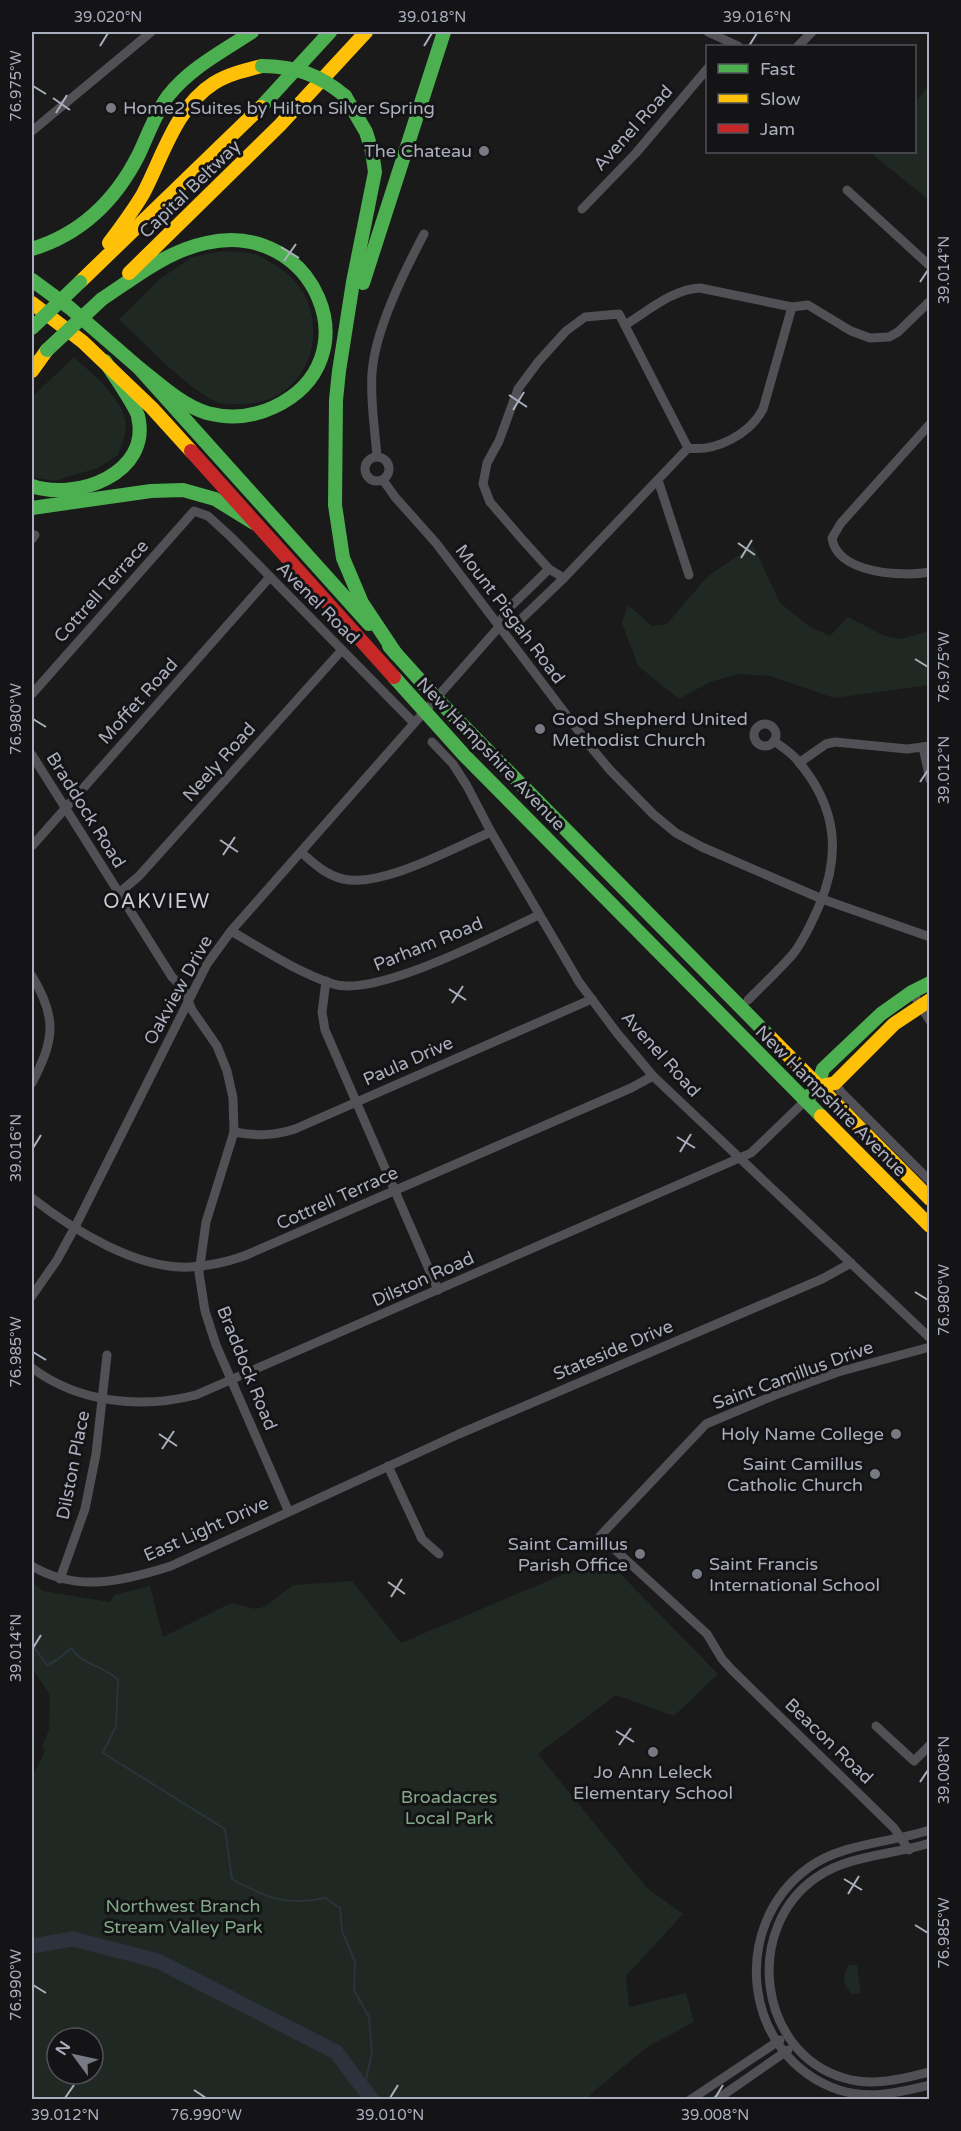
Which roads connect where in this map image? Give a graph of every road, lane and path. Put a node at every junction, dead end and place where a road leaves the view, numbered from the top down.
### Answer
1 (151, 32) edge
2 (252, 32) edge
3 (330, 32) edge
4 (366, 32) edge
5 (444, 32) edge
6 (708, 32) edge
7 (813, 32) edge
8 (731, 45) edge
9 (799, 45) edge
10 (706, 70) edge
11 (32, 131) edge
12 (847, 190) dead end
13 (582, 209) dead end
14 (424, 234) dead end
15 (32, 249) edge
16 (930, 266) edge
17 (32, 280) edge
18 (80, 282) junction
19 (102, 299) junction
20 (930, 301) edge
21 (32, 303) edge
22 (792, 307) junction
23 (625, 325) junction
24 (32, 328) edge
25 (47, 350) junction
26 (105, 361) junction
27 (32, 366) edge
28 (139, 368) junction
29 (339, 370) junction
30 (32, 371) edge
31 (930, 424) edge
32 (688, 448) junction
33 (377, 457) junction
34 (383, 480) junction
35 (658, 480) junction
36 (32, 486) edge
37 (32, 508) edge
38 (194, 511) joint
39 (254, 523) junction
40 (549, 569) junction
41 (930, 572) edge
42 (689, 575) dead end
43 (269, 578) junction
44 (564, 578) junction
45 (499, 627) junction
46 (341, 651) junction
47 (396, 654) junction
48 (32, 694) edge
49 (436, 698) junction
50 (424, 712) junction
51 (414, 723) junction
52 (774, 741) dead end
53 (432, 742) dead end
54 (926, 747) edge
55 (32, 755) edge
56 (799, 763) junction
57 (930, 780) edge
58 (65, 808) junction
59 (491, 832) junction
60 (32, 846) edge
61 (301, 852) junction
62 (119, 893) junction
63 (822, 899) junction
64 (540, 915) junction
65 (231, 931) junction
66 (930, 937) edge
67 (32, 976) edge
68 (326, 981) junction
69 (930, 983) edge
70 (912, 992) junction
71 (592, 999) junction
72 (188, 1000) junction
73 (748, 1000) dead end
74 (925, 1003) edge
75 (930, 1021) edge
76 (653, 1076) junction
77 (32, 1083) edge
78 (835, 1083) junction
79 (817, 1087) junction
80 (806, 1100) junction
81 (356, 1102) junction
82 (234, 1132) junction
83 (739, 1158) junction
84 (930, 1181) edge
85 (394, 1191) junction
86 (32, 1198) edge
87 (930, 1200) edge
88 (930, 1226) edge
89 (75, 1227) junction
90 (851, 1263) junction
91 (200, 1265) junction
92 (438, 1290) junction
93 (32, 1296) edge
94 (930, 1338) edge
95 (930, 1347) edge
96 (107, 1355) dead end
97 (32, 1368) edge
98 (232, 1380) junction
99 (102, 1399) junction
100 (388, 1467) junction
101 (288, 1510) junction
102 (439, 1554) dead end
103 (32, 1566) edge
104 (60, 1578) junction
105 (722, 1659) joint
106 (876, 1726) dead end
107 (930, 1745) edge
108 (930, 1830) edge
109 (902, 1838) junction
110 (930, 1843) edge
111 (909, 1850) junction
112 (761, 1935) junction
113 (773, 1939) junction
114 (787, 2035) junction
115 (777, 2043) junction
116 (794, 2045) junction
117 (785, 2053) junction
118 (930, 2072) edge
119 (930, 2085) edge
120 (690, 2100) edge
121 (716, 2100) edge

1 - 11 street
2 - 15 main road
3 - 18 main road, Capital Beltway
4 - 19 main road, Capital Beltway
5 - 29 main road
6 - 8 street
7 - 9 street
10 - 13 street, Avenel Road
12 - 16 street
14 - 33 street
17 - 28 main road, New Hampshire Avenue
18 - 24 main road, Capital Beltway, bridge
18 - 29 main road, bridge
19 - 25 main road, Capital Beltway, bridge
19 - 28 main road
20 - 22 street
21 - 26 main road, New Hampshire Avenue
22 - 23 street
22 - 32 street
23 - 32 street
23 - 40 street
25 - 27 main road, Capital Beltway
25 - 30 main road
26 - 36 main road
26 - 39 main road, New Hampshire Avenue
28 - 47 main road, New Hampshire Avenue
29 - 47 main road
31 - 41 street
32 - 35 street
33 - 34 street
33 - 34 street
34 - 45 street, Mount Pisgah Road
35 - 42 street
35 - 44 street
37 - 39 main road
38 - 43 street, Avenel Road
38 - 48 street, Cottrell Terrace
39 - 50 main road, New Hampshire Avenue
40 - 44 street
40 - 45 street
43 - 46 street, Avenel Road
43 - 58 street, Moffet Road
44 - 45 street
45 - 49 street, Oakview Drive
45 - 63 street, Mount Pisgah Road
46 - 51 street, Avenel Road
46 - 62 street, Neely Road
47 - 49 main road, New Hampshire Avenue
49 - 50 street, Oakview Drive
49 - 79 main road, New Hampshire Avenue
50 - 51 street, Oakview Drive
50 - 80 main road, New Hampshire Avenue
51 - 61 street, Oakview Drive
52 - 56 street
53 - 59 street, Avenel Road
54 - 56 street
54 - 57 street
55 - 58 street, Braddock Road
56 - 63 street
58 - 60 street, Moffet Road
58 - 62 street, Braddock Road
59 - 61 street
59 - 64 street, Avenel Road
61 - 65 street, Oakview Drive
62 - 72 street, Braddock Road
63 - 66 street, Mount Pisgah Road
63 - 73 street
64 - 68 street, Parham Road
64 - 71 street, Avenel Road
65 - 68 street, Parham Road
65 - 72 street, Oakview Drive
67 - 77 street
68 - 81 street
69 - 70 main road
70 - 74 street
70 - 79 main road
71 - 76 street, Avenel Road
71 - 81 street, Paula Drive
72 - 82 street, Braddock Road
72 - 89 street, Oakview Drive
74 - 75 street
74 - 78 main road
76 - 83 street, Avenel Road
76 - 85 street, Cottrell Terrace
78 - 79 main road
78 - 84 street
79 - 80 main road
79 - 87 main road, New Hampshire Avenue
80 - 83 street, Dilston Road
80 - 88 main road, New Hampshire Avenue
81 - 82 street, Paula Drive
81 - 85 street
82 - 91 street, Braddock Road
83 - 90 street, Avenel Road
83 - 92 street, Dilston Road
85 - 91 street, Cottrell Terrace
85 - 92 street
86 - 89 street, Cottrell Terrace
89 - 91 street, Cottrell Terrace
89 - 93 street, Oakview Drive
90 - 94 street, Avenel Road
90 - 100 street, Stateside Drive
91 - 98 street, Braddock Road
92 - 98 street, Dilston Road
95 - 105 street, Saint Camillus Drive
96 - 99 street, Dilston Place
97 - 99 street, Dilston Road
98 - 99 street, Dilston Road
98 - 101 street, Braddock Road
99 - 104 street, Dilston Place
100 - 101 street, East Light Drive
100 - 102 street
101 - 104 street, East Light Drive
103 - 104 street, East Light Drive
105 - 109 street, Beacon Road
106 - 107 street
108 - 109 street
109 - 111 street, Beacon Road
109 - 112 street
110 - 111 street
111 - 113 street
112 - 113 street
112 - 115 street
113 - 114 street
114 - 115 street
114 - 116 street
115 - 117 street
115 - 120 street
116 - 117 street
116 - 118 street
117 - 119 street
117 - 121 street

